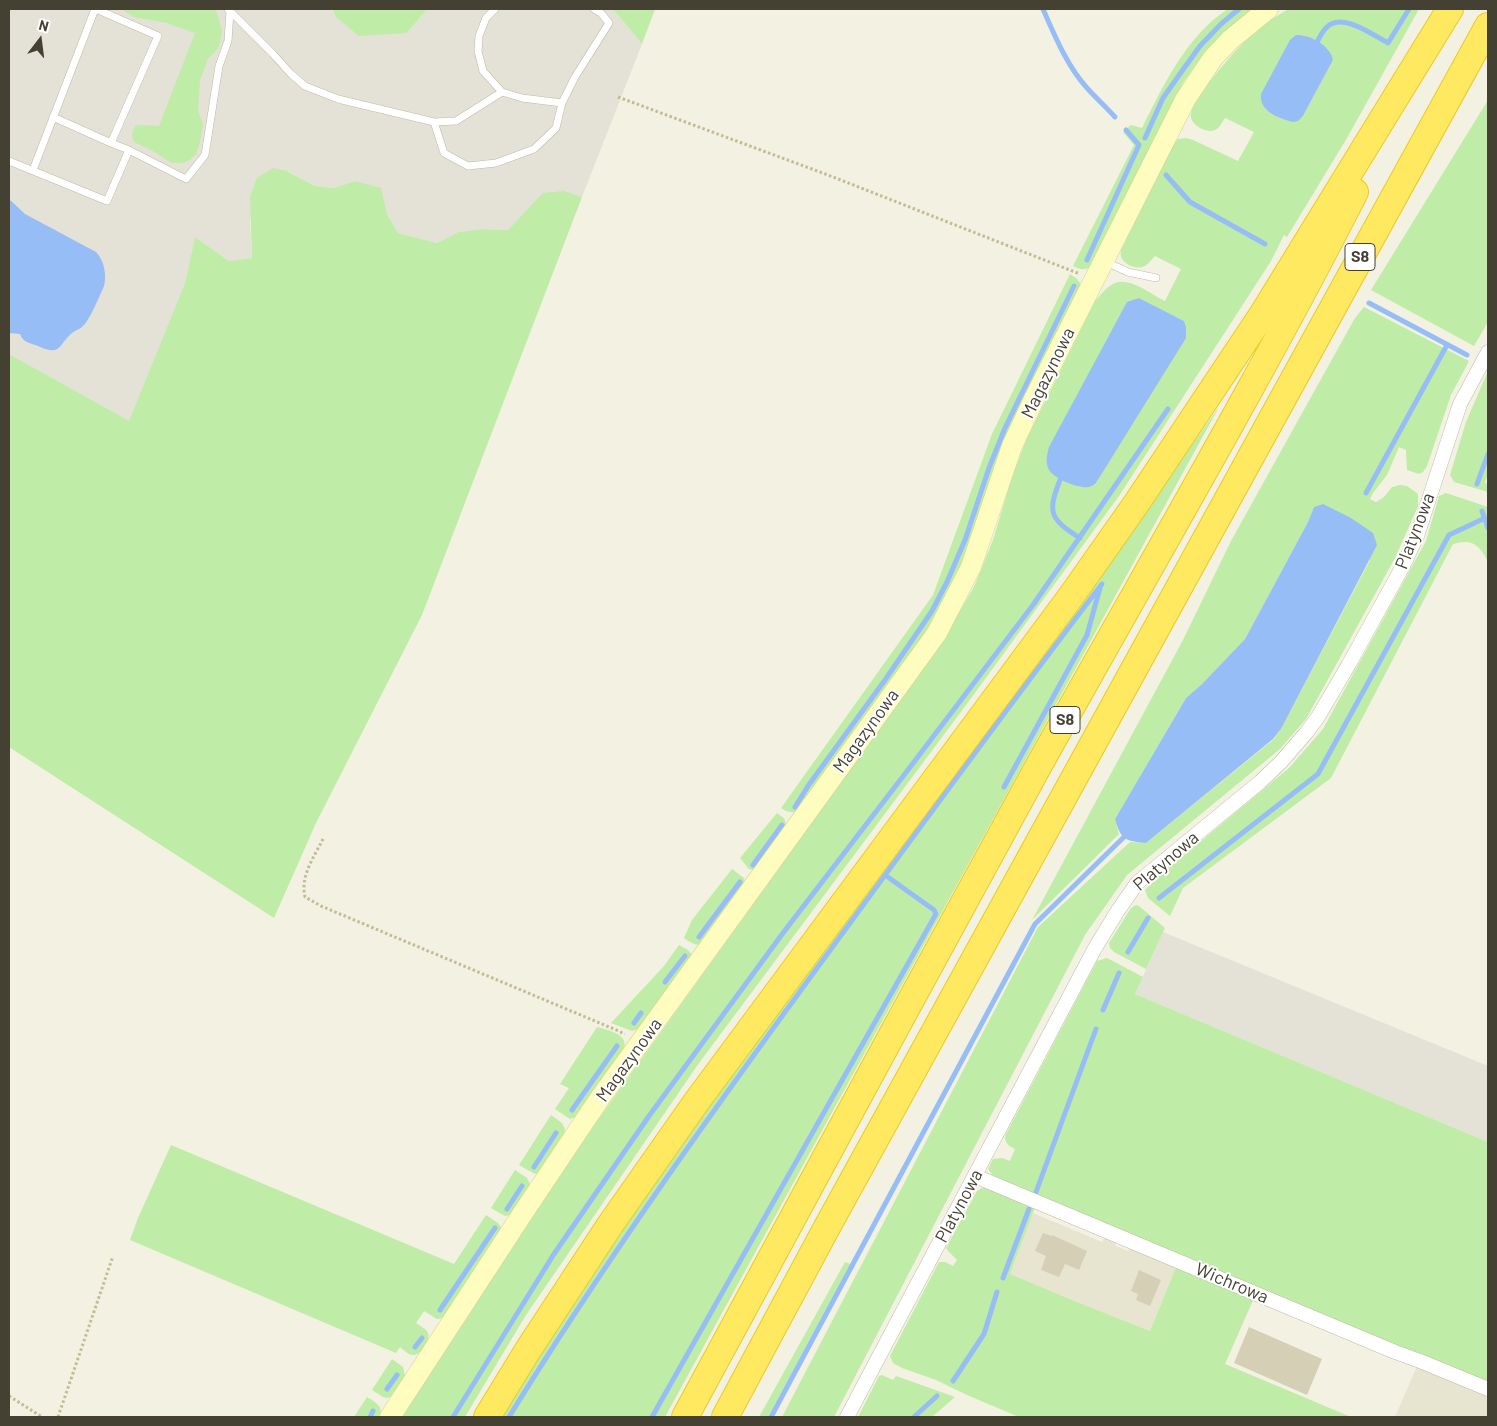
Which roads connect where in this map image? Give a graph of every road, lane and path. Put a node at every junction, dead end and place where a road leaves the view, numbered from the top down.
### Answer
1 (96, 9) edge
2 (495, 9) edge
3 (594, 9) edge
4 (1268, 9) edge
5 (229, 10) edge
6 (1446, 15) edge
7 (1488, 26) edge
8 (502, 92) junction
9 (618, 97) dead end
10 (562, 103) junction
11 (53, 117) junction
12 (434, 122) junction
13 (111, 143) junction
14 (129, 150) junction
15 (9, 161) edge
16 (33, 170) junction
17 (1104, 261) junction
18 (1156, 278) dead end
19 (1094, 281) junction
20 (1488, 352) edge
21 (322, 839) dead end
22 (640, 1043) junction
23 (975, 1176) junction
24 (112, 1256) dead end
25 (1488, 1390) edge
26 (9, 1396) edge
27 (42, 1417) edge
28 (58, 1417) edge
29 (390, 1417) edge
30 (487, 1417) edge
31 (685, 1417) edge
32 (725, 1417) edge
33 (847, 1417) edge

1 - 11 lane
1 - 13 lane
2 - 8 lane
3 - 10 lane
4 - 17 street, Magazynowa
5 - 12 lane
5 - 14 lane
6 - 30 highway
6 - 31 highway, S8
7 - 32 highway, S8
8 - 10 lane
8 - 12 lane
9 - 19 path
10 - 12 lane
11 - 13 lane
11 - 16 lane
13 - 14 lane
14 - 16 lane
15 - 16 lane
17 - 18 lane
17 - 19 street, Magazynowa
19 - 22 street, Magazynowa
20 - 23 street, Platynowa
21 - 22 path
22 - 29 street, Magazynowa
23 - 25 street, Wichrowa
23 - 33 street, Platynowa
24 - 28 path
26 - 27 path

